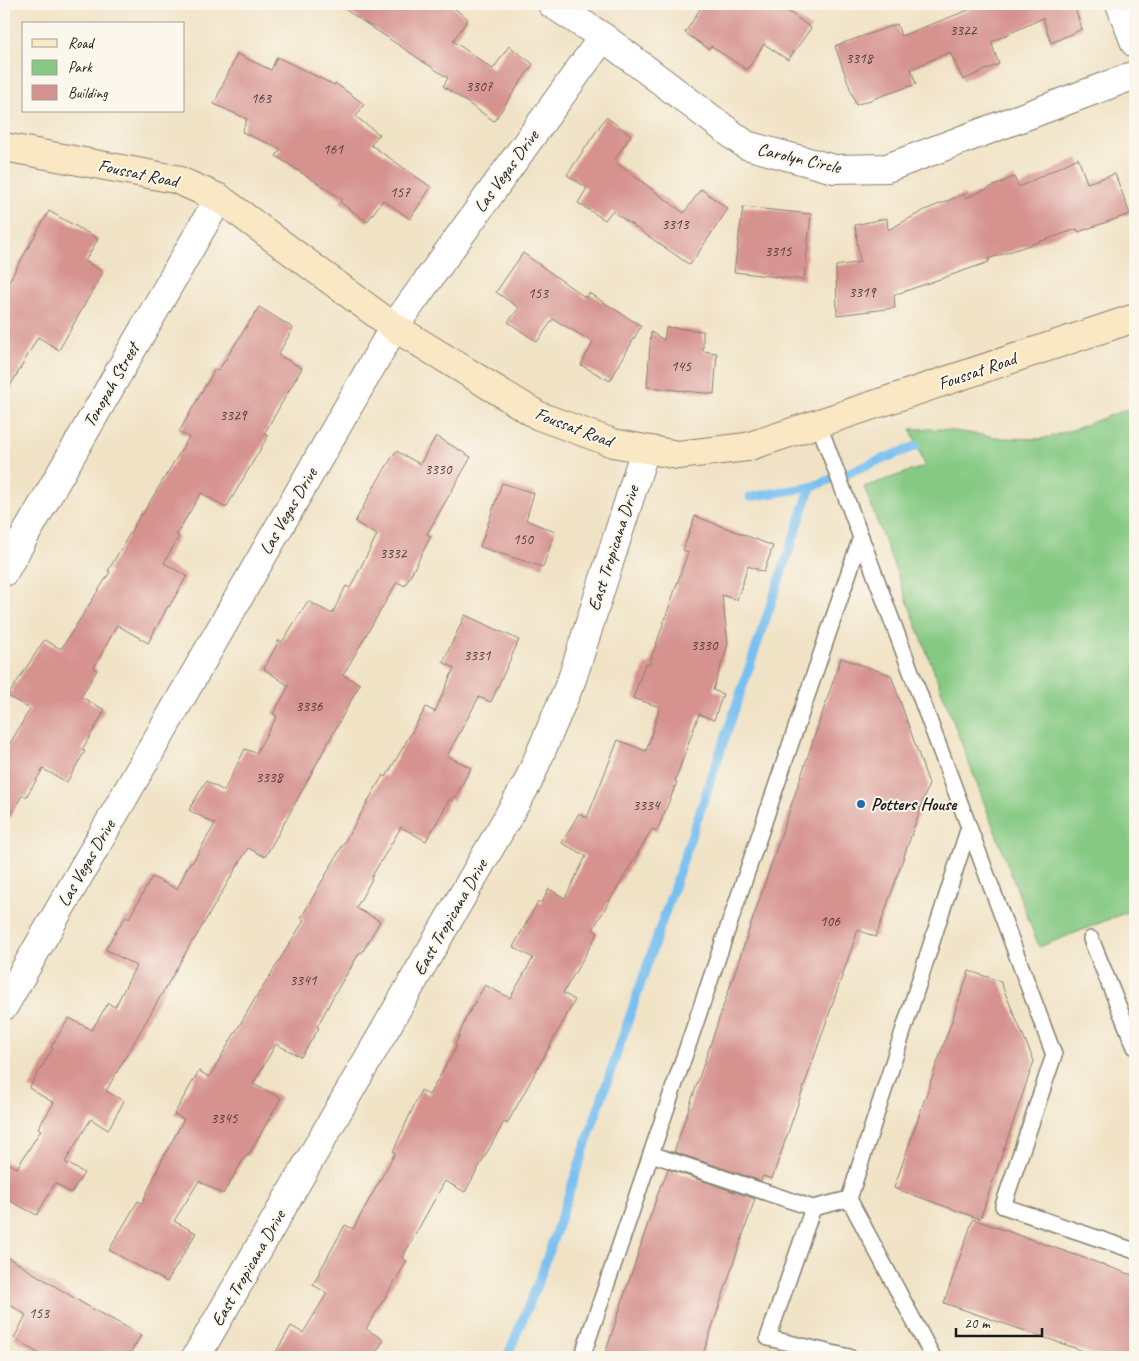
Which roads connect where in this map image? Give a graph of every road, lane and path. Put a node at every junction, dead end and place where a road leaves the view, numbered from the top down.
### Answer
1 (552, 4) edge
2 (1120, 4) edge
3 (603, 37) junction
4 (1135, 43) edge
5 (1135, 75) edge
6 (4, 147) edge
7 (219, 198) junction
8 (1135, 318) edge
9 (394, 327) junction
10 (819, 424) junction
11 (645, 450) junction
12 (861, 537) junction
13 (4, 572) edge
14 (969, 827) junction
15 (1091, 939) dead end
16 (4, 1006) edge
17 (1135, 1047) edge
18 (651, 1154) junction
19 (850, 1199) junction
20 (813, 1208) junction
21 (1135, 1251) edge
22 (196, 1357) edge
23 (582, 1357) edge
24 (849, 1357) edge
25 (933, 1357) edge

1 - 3 street, Carolyn Circle
2 - 4 street
3 - 5 street, Carolyn Circle
3 - 9 street, Las Vegas Drive
6 - 7 main road, Foussat Road
7 - 9 main road, Foussat Road
7 - 13 street, Tonopah Street
8 - 10 main road, Foussat Road
9 - 11 main road, Foussat Road
9 - 16 street, Las Vegas Drive
10 - 11 main road, Foussat Road
10 - 12 lane
11 - 22 street, East Tropicana Drive
12 - 14 lane
12 - 18 lane
14 - 19 lane
14 - 21 lane
15 - 17 lane
18 - 20 lane
18 - 23 lane
19 - 20 lane
19 - 25 lane
20 - 24 lane

